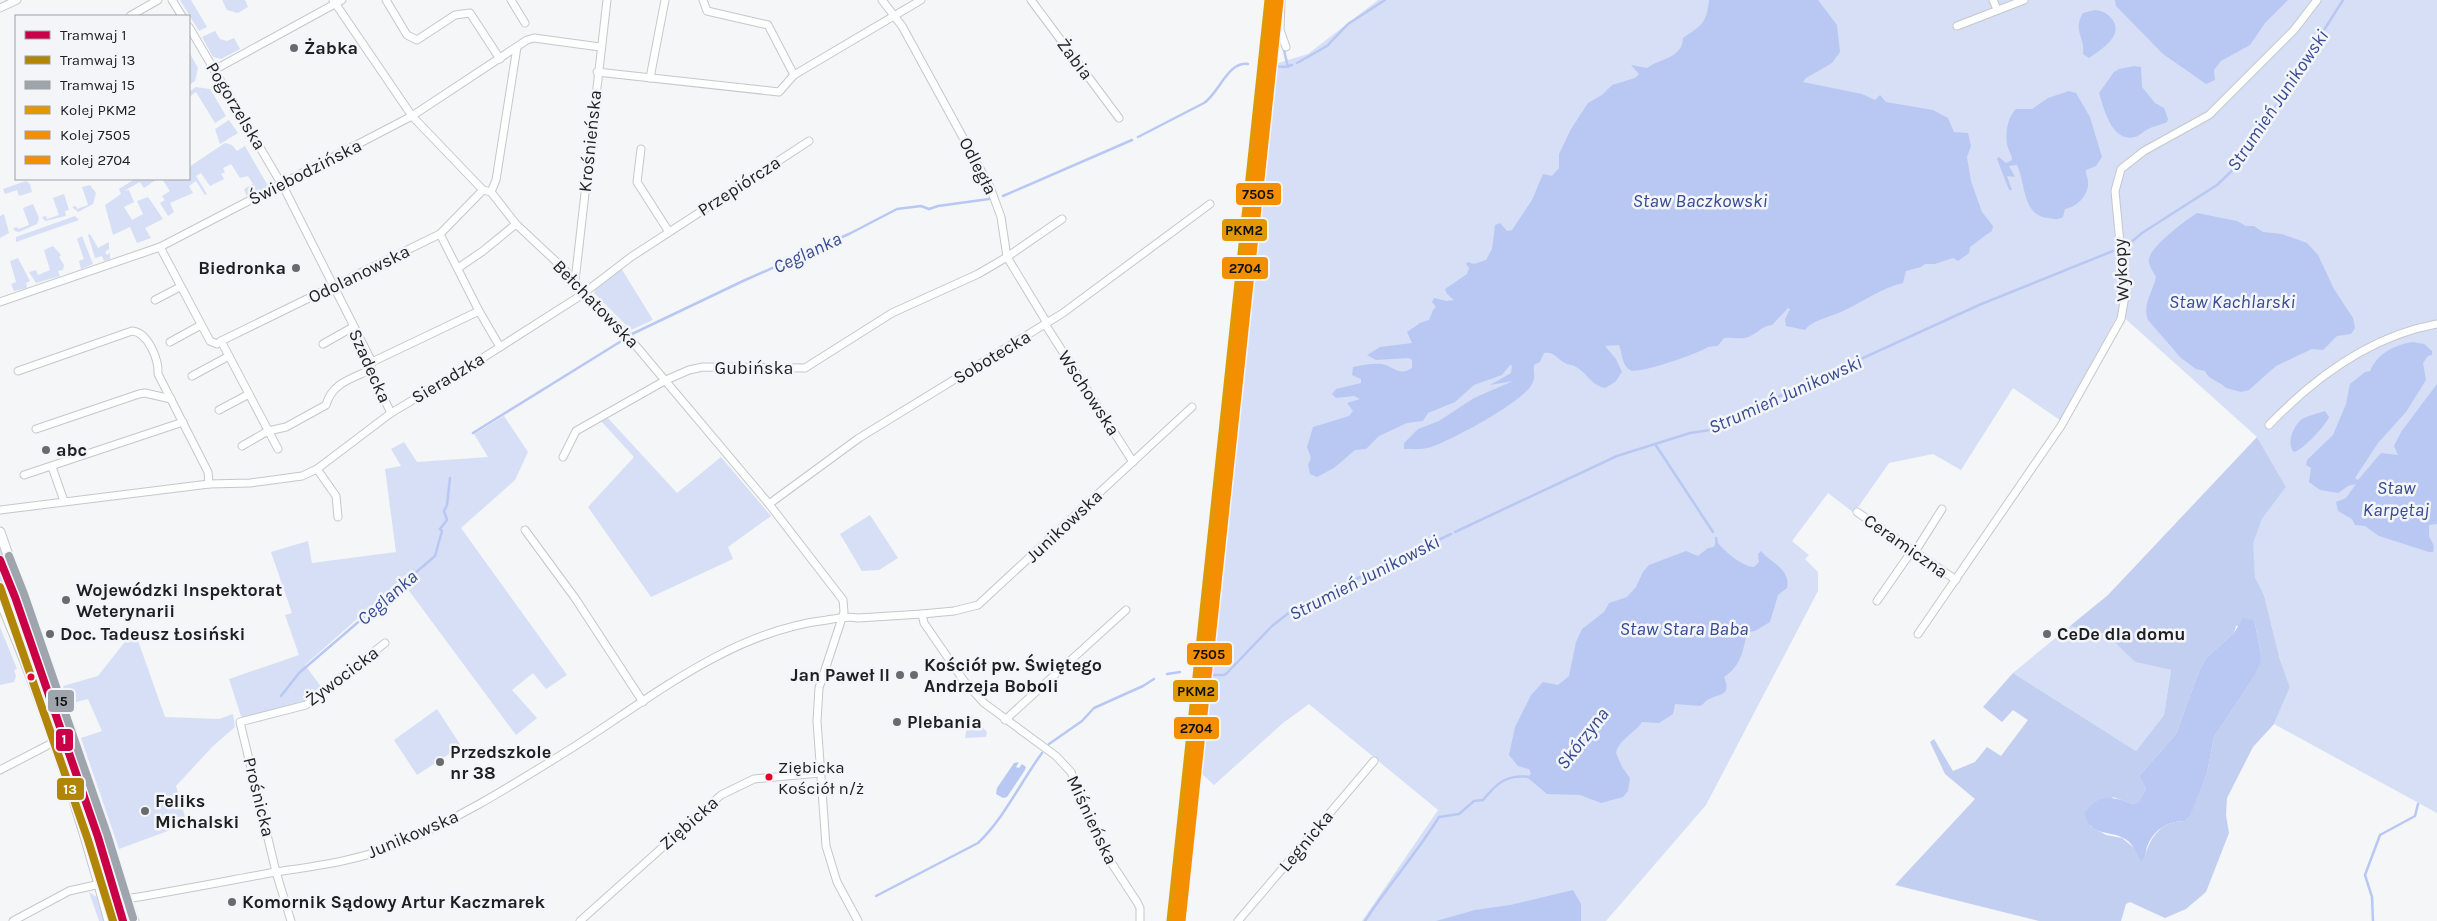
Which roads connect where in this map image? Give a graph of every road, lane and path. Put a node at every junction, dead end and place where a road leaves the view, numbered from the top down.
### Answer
1 (17, 0) edge
2 (158, 0) edge
3 (172, 0) edge
4 (386, 0) edge
5 (511, 0) edge
6 (607, 0) edge
7 (665, 0) edge
8 (703, 0) edge
9 (882, 0) edge
10 (921, 0) edge
11 (1031, 0) edge
12 (1281, 0) edge
13 (1993, 0) edge
14 (2024, 0) edge
15 (2316, 0) edge
16 (337, 1) edge
17 (0, 8) edge
18 (1997, 9) junction
19 (132, 15) edge
20 (181, 15) edge
21 (894, 16) junction
22 (525, 23) dead end
23 (1957, 26) dead end
24 (190, 29) edge
25 (517, 47) junction
26 (600, 47) junction
27 (1286, 48) dead end
28 (500, 59) junction
29 (214, 70) junction
30 (597, 72) junction
31 (794, 75) junction
32 (650, 78) junction
33 (412, 116) junction
34 (1119, 118) dead end
35 (808, 141) dead end
36 (641, 149) dead end
37 (282, 185) junction
38 (487, 191) junction
39 (1210, 204) dead end
40 (1062, 219) dead end
41 (516, 224) junction
42 (669, 232) junction
43 (440, 234) junction
44 (160, 247) junction
45 (1007, 257) junction
46 (458, 268) junction
47 (575, 282) junction
48 (180, 287) junction
49 (333, 287) junction
50 (584, 293) junction
51 (155, 300) dead end
52 (0, 302) edge
53 (479, 311) junction
54 (1046, 324) junction
55 (2437, 324) edge
56 (201, 325) junction
57 (353, 327) junction
58 (221, 341) junction
59 (170, 342) dead end
60 (323, 344) dead end
61 (500, 347) junction
62 (229, 356) junction
63 (371, 366) junction
64 (18, 371) dead end
65 (192, 376) dead end
66 (666, 380) junction
67 (249, 394) junction
68 (171, 399) junction
69 (1192, 407) dead end
70 (219, 410) dead end
71 (391, 413) junction
72 (183, 422) junction
73 (2269, 425) dead end
74 (36, 428) dead end
75 (268, 431) junction
76 (242, 446) dead end
77 (278, 449) dead end
78 (563, 457) dead end
79 (1133, 462) junction
80 (52, 467) junction
81 (317, 469) junction
82 (24, 475) dead end
83 (210, 484) junction
84 (64, 501) junction
85 (770, 504) junction
86 (1942, 509) dead end
87 (0, 510) edge
88 (1857, 512) dead end
89 (338, 516) dead end
90 (526, 530) dead end
91 (0, 532) edge
92 (1913, 552) junction
93 (1956, 580) junction
94 (0, 600) edge
95 (1877, 601) dead end
96 (1126, 610) dead end
97 (922, 614) junction
98 (842, 617) junction
99 (1918, 634) dead end
100 (385, 643) dead end
101 (643, 702) junction
102 (1005, 720) junction
103 (240, 722) joint
104 (54, 742) junction
105 (1374, 761) dead end
106 (0, 770) edge
107 (820, 773) junction
108 (276, 872) junction
109 (100, 884) junction
110 (126, 899) junction
111 (13, 921) edge
112 (109, 921) edge
113 (134, 921) edge
114 (291, 921) edge
115 (580, 921) edge
116 (858, 921) edge
117 (1140, 921) edge
118 (1238, 921) edge

1 - 17 street
2 - 19 street
3 - 20 street
4 - 28 street
5 - 22 street
6 - 26 street, Krośnieńska
7 - 32 street
8 - 31 street
9 - 21 street, Odległa
10 - 21 street
11 - 34 street, Żabia
12 - 27 street
13 - 18 street
14 - 18 street
15 - 93 street, Wykopy
16 - 29 street
16 - 33 street, Bełchatowska
18 - 23 street
21 - 31 street
21 - 45 street, Odległa
24 - 29 street, Pogorzelska
25 - 26 street, Świebodzińska
25 - 28 street, Świebodzińska
25 - 38 street
26 - 30 street, Krośnieńska
28 - 33 street, Świebodzińska
29 - 37 street, Pogorzelska
30 - 32 street
30 - 47 street, Krośnieńska
31 - 32 street
33 - 37 street, Świebodzińska
33 - 38 street, Bełchatowska
35 - 42 street, Przepiórcza
36 - 42 street
37 - 44 street, Świebodzińska
37 - 49 street, Szadecka
38 - 41 street, Bełchatowska
38 - 43 street, Odolanowska
39 - 54 street, Sobotecka
40 - 45 street, Gubińska
41 - 46 street
41 - 47 street, Bełchatowska
42 - 50 street, Przepiórcza
43 - 46 street
43 - 49 street, Odolanowska
44 - 48 street
44 - 52 street, Świebodzińska
45 - 54 street, Odległa
45 - 66 street, Gubińska
46 - 53 street
47 - 50 street, Bełchatowska
48 - 51 street
48 - 56 street
49 - 57 street, Szadecka
49 - 58 street, Odolanowska
50 - 61 street, Sieradzka
50 - 66 street, Bełchatowska
53 - 61 street
53 - 63 street
54 - 79 street, Wschowska
54 - 85 street, Sobotecka
55 - 73 street
56 - 58 street
56 - 59 street
57 - 60 street
57 - 63 street, Szadecka
58 - 62 street
61 - 71 street, Sieradzka
62 - 65 street
62 - 67 street
63 - 71 street, Szadecka
63 - 75 street
64 - 68 street
66 - 78 street, Gubińska
66 - 85 street, Bełchatowska
67 - 70 street
67 - 75 street
68 - 72 street
68 - 74 street
69 - 79 street, Junikowska
71 - 81 street, Sieradzka
72 - 80 street
72 - 83 street
75 - 76 street
75 - 77 street
79 - 97 street, Junikowska
80 - 82 street
80 - 84 street
81 - 83 street, Sieradzka
81 - 89 street
83 - 84 street, Sieradzka
84 - 87 street, Sieradzka
85 - 98 street, Bełchatowska
86 - 92 street
88 - 92 street, Ceramiczna
90 - 101 street
91 - 110 street
92 - 93 street, Ceramiczna
92 - 95 street
93 - 99 street, Wykopy
94 - 104 street
96 - 102 street
97 - 98 street
97 - 102 street, Miśnieńska
98 - 101 street, Junikowska
98 - 107 street
100 - 103 street, Żywocicka
101 - 108 street, Junikowska
102 - 117 street, Miśnieńska
103 - 108 street, Prośnicka
104 - 106 street
104 - 109 street
105 - 118 street, Legnicka
107 - 115 street, Ziębicka
107 - 116 street
108 - 110 street, Junikowska
108 - 114 street, Prośnicka
109 - 111 street
109 - 112 street
110 - 113 street

